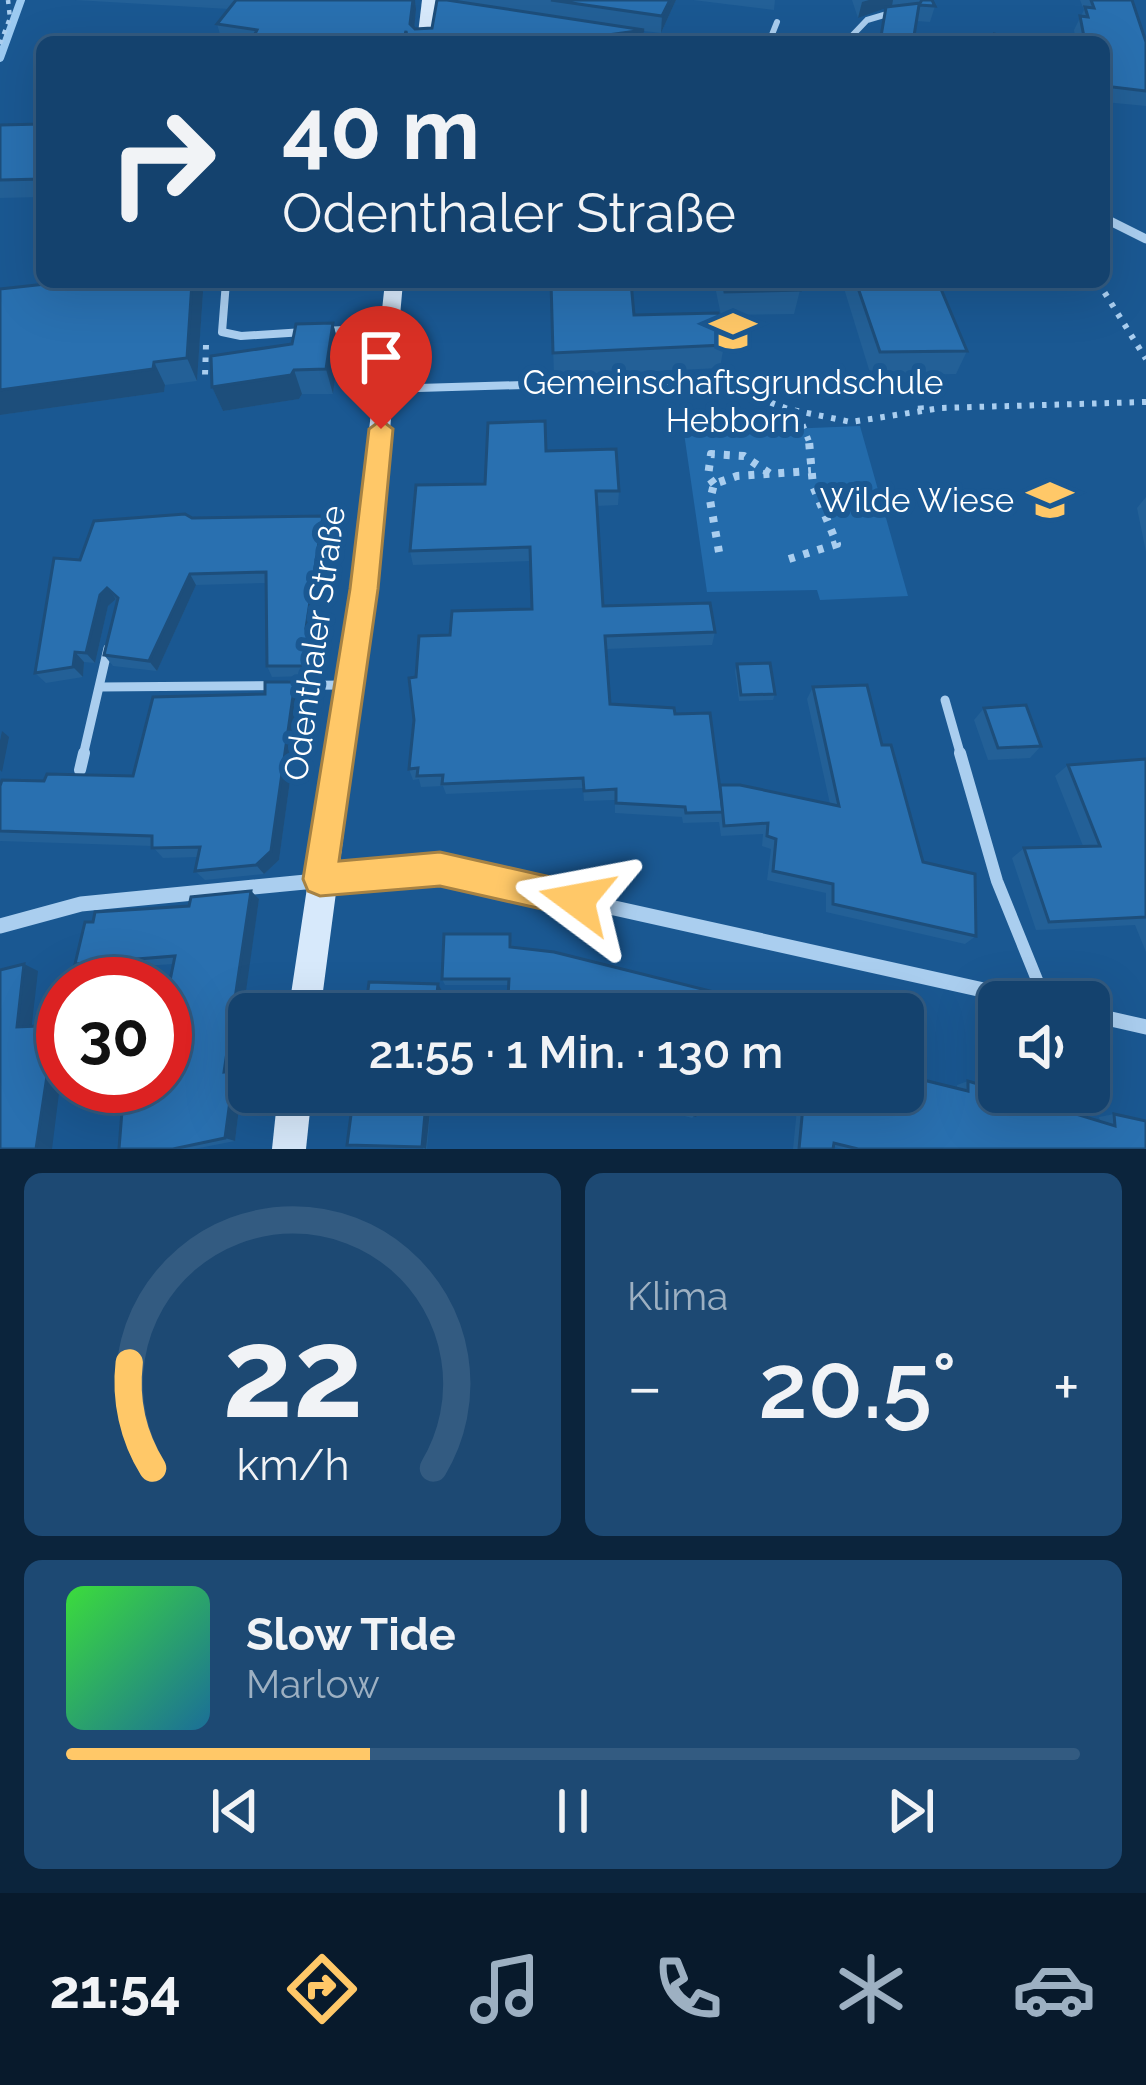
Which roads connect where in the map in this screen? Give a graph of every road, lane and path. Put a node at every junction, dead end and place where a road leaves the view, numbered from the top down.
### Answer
1 (8, 0) edge
2 (428, 2) edge
3 (900, 12) edge
4 (777, 22) dead end
5 (621, 35) edge
6 (425, 36) edge
7 (627, 36) edge
8 (772, 36) edge
9 (852, 36) edge
10 (0, 44) edge
11 (1110, 221) edge
12 (1146, 239) edge
13 (226, 288) edge
14 (393, 288) edge
15 (1103, 288) edge
16 (389, 327) junction
17 (206, 329) dead end
18 (322, 359) edge
19 (386, 359) junction
20 (1146, 359) edge
21 (226, 373) edge
22 (691, 380) joint
23 (385, 389) junction
24 (920, 393) dead end
25 (1146, 402) edge
26 (798, 411) junction
27 (921, 411) junction
28 (812, 471) junction
29 (773, 476) junction
30 (714, 484) junction
31 (719, 552) dead end
32 (789, 560) dead end
33 (113, 627) edge
34 (348, 685) junction
35 (100, 686) junction
36 (944, 700) dead end
37 (80, 770) edge
38 (320, 879) junction
39 (0, 926) edge
40 (1034, 981) edge
41 (978, 988) edge
42 (306, 993) edge
43 (1110, 1019) edge
44 (1146, 1027) edge
45 (293, 1113) edge
46 (289, 1149) edge

1 - 10 path
2 - 6 main road
3 - 9 lane
4 - 8 lane
5 - 7 street
11 - 12 street
13 - 16 lane
14 - 16 main road, Odenthaler Straße
15 - 20 path
16 - 19 main road, Odenthaler Straße
17 - 21 path
18 - 19 path
19 - 23 main road, Odenthaler Straße
22 - 23 lane
22 - 26 path
23 - 34 main road, Odenthaler Straße
24 - 27 path
25 - 27 path
26 - 27 path
26 - 28 path
28 - 29 path
28 - 32 path
29 - 30 path
29 - 30 path
30 - 31 path
33 - 35 lane
34 - 35 lane
34 - 38 main road, Odenthaler Straße
35 - 37 lane
36 - 40 lane
38 - 39 street
38 - 41 street
38 - 42 main road, Odenthaler Straße
43 - 44 street
45 - 46 main road

